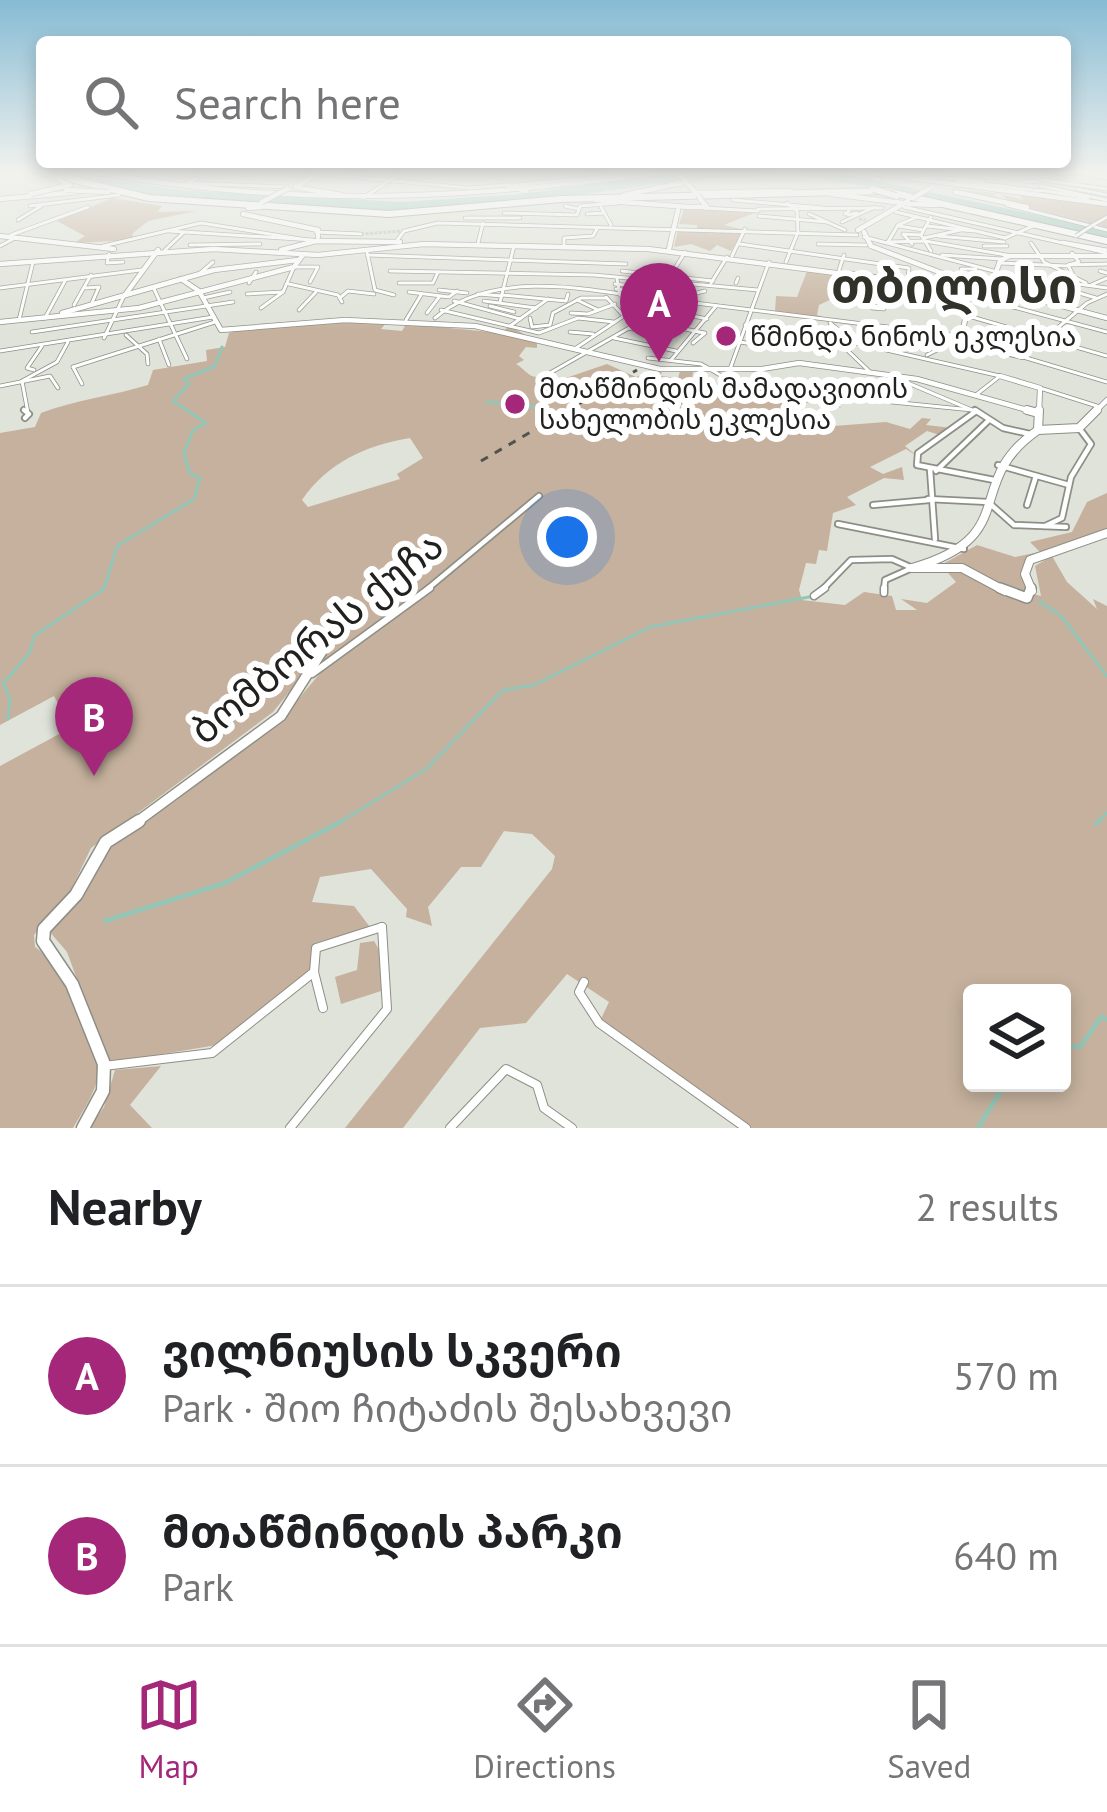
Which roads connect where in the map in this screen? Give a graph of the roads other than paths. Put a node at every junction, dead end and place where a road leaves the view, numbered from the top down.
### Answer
1 (955, 225) edge
2 (41, 226) edge
3 (180, 226) edge
4 (207, 226) edge
5 (292, 226) edge
6 (431, 226) edge
7 (435, 226) edge
8 (483, 226) edge
9 (502, 226) edge
10 (575, 226) joint
11 (675, 226) edge
12 (748, 226) edge
13 (798, 226) edge
14 (834, 226) edge
15 (847, 226) edge
16 (867, 226) edge
17 (876, 226) edge
18 (899, 226) edge
19 (946, 226) edge
20 (960, 226) edge
21 (975, 226) edge
22 (983, 226) edge
23 (1027, 226) edge
24 (1033, 226) edge
25 (1037, 226) edge
26 (1092, 226) edge
27 (420, 227) dead end
28 (518, 227) joint
29 (598, 227) junction
30 (896, 227) junction
31 (927, 227) junction
32 (971, 227) junction
33 (650, 228) joint
34 (674, 229) junction
35 (744, 229) junction
36 (842, 230) junction
37 (961, 230) junction
38 (165, 231) junction
39 (799, 231) junction
40 (978, 231) junction
41 (994, 231) junction
42 (184, 232) junction
43 (361, 233) tunnel mouth
44 (1016, 233) junction
45 (205, 234) junction
46 (0, 235) edge
47 (938, 236) junction
48 (13, 237) junction
49 (313, 237) junction
50 (862, 237) junction
51 (268, 238) junction
52 (957, 238) junction
53 (1071, 240) junction
54 (796, 241) junction
55 (810, 242) dead end
56 (888, 242) junction
57 (1031, 242) dead end
58 (1062, 242) junction
59 (478, 243) junction
60 (514, 243) junction
61 (881, 243) junction
62 (902, 243) junction
63 (1005, 243) junction
64 (397, 244) junction
65 (740, 244) junction
66 (818, 244) dead end
67 (912, 244) dead end
68 (0, 246) edge
69 (95, 246) junction
70 (567, 246) junction
71 (835, 246) junction
72 (956, 246) junction
73 (257, 247) junction
74 (134, 248) junction
75 (188, 248) junction
76 (636, 248) junction
77 (982, 248) junction
78 (1107, 248) edge
79 (669, 249) junction
80 (792, 250) junction
81 (160, 251) junction
82 (285, 252) junction
83 (685, 252) junction
84 (365, 253) junction
85 (960, 253) dead end
86 (109, 254) junction
87 (832, 254) junction
88 (1072, 254) junction
89 (90, 255) junction
90 (844, 255) junction
91 (1024, 255) junction
92 (1037, 255) junction
93 (301, 256) junction
94 (938, 256) junction
95 (1012, 256) junction
96 (730, 257) junction
97 (985, 259) junction
98 (510, 260) junction
99 (34, 261) junction
100 (213, 262) dead end
101 (570, 262) junction
102 (578, 262) junction
103 (769, 262) junction
104 (786, 262) junction
105 (998, 262) junction
106 (1045, 262) junction
107 (0, 264) edge
108 (626, 264) junction
109 (1068, 265) junction
110 (294, 267) junction
111 (961, 268) dead end
112 (982, 268) junction
113 (141, 270) junction
114 (839, 270) junction
115 (1105, 270) edge
116 (622, 271) junction
117 (1047, 271) dead end
118 (118, 272) junction
119 (256, 272) junction
120 (438, 272) junction
121 (937, 272) junction
122 (507, 273) junction
123 (1064, 273) junction
124 (92, 274) junction
125 (199, 274) junction
126 (997, 274) junction
127 (594, 275) junction
128 (1073, 275) junction
129 (670, 276) junction
130 (617, 277) junction
131 (67, 278) junction
132 (908, 278) junction
133 (181, 279) junction
134 (391, 281) dead end
135 (925, 281) junction
136 (310, 282) dead end
137 (711, 282) junction
138 (966, 282) junction
139 (250, 283) dead end
140 (286, 283) junction
141 (399, 283) dead end
142 (669, 283) junction
143 (1068, 283) junction
144 (27, 284) junction
145 (701, 284) junction
146 (951, 284) junction
147 (982, 285) junction
148 (1014, 286) dead end
149 (154, 287) junction
150 (615, 287) junction
151 (0, 288) edge
152 (86, 288) junction
153 (1090, 288) junction
154 (668, 290) junction
155 (758, 290) junction
156 (705, 291) junction
157 (230, 292) dead end
158 (283, 292) junction
159 (316, 292) junction
160 (378, 292) junction
161 (409, 292) dead end
162 (476, 292) junction
163 (568, 292) junction
164 (694, 292) junction
165 (1079, 292) junction
166 (422, 293) junction
167 (440, 293) junction
168 (248, 294) dead end
169 (201, 295) junction
170 (394, 295) dead end
171 (604, 295) junction
172 (620, 295) junction
173 (968, 295) junction
174 (124, 296) junction
175 (1104, 296) edge
176 (500, 297) junction
177 (177, 298) junction
178 (1067, 299) dead end
179 (452, 300) junction
180 (678, 300) junction
181 (484, 301) dead end
182 (579, 301) junction
183 (233, 302) dead end
184 (163, 303) junction
185 (615, 304) junction
186 (701, 304) junction
187 (74, 305) dead end
188 (91, 305) junction
189 (716, 306) junction
190 (207, 307) junction
191 (261, 308) dead end
192 (489, 308) junction
193 (518, 308) junction
194 (639, 308) junction
195 (536, 309) junction
196 (299, 310) dead end
197 (441, 310) junction
198 (598, 310) junction
199 (666, 310) junction
200 (750, 310) junction
201 (883, 310) dead end
202 (1078, 310) junction
203 (184, 311) junction
204 (566, 311) junction
205 (114, 313) junction
206 (427, 313) dead end
207 (553, 313) junction
208 (167, 314) junction
209 (965, 315) junction
210 (47, 316) junction
211 (508, 316) junction
212 (624, 316) junction
213 (434, 318) dead end
214 (1107, 318) edge
215 (825, 319) junction
216 (19, 320) junction
217 (214, 320) junction
218 (406, 320) dead end
219 (520, 320) junction
220 (547, 320) junction
221 (646, 320) junction
222 (710, 320) junction
223 (1066, 321) junction
224 (0, 322) edge
225 (614, 322) junction
226 (664, 324) junction
227 (110, 325) junction
228 (174, 325) junction
229 (746, 325) junction
230 (885, 326) junction
231 (629, 328) junction
232 (513, 329) junction
233 (32, 332) dead end
234 (570, 332) dead end
235 (699, 332) junction
236 (1107, 332) edge
237 (179, 333) junction
238 (594, 334) junction
239 (126, 335) junction
240 (655, 335) junction
241 (104, 338) junction
242 (614, 338) junction
243 (959, 338) junction
244 (1045, 338) junction
245 (159, 339) junction
246 (848, 340) junction
247 (739, 342) junction
248 (68, 343) junction
249 (693, 344) dead end
250 (649, 345) junction
251 (42, 346) junction
252 (140, 346) junction
253 (576, 347) dead end
254 (770, 347) dead end
255 (676, 351) junction
256 (1, 352) edge
257 (590, 354) junction
258 (1107, 356) edge
259 (921, 357) junction
260 (1023, 357) junction
261 (647, 358) dead end
262 (187, 359) dead end
263 (93, 360) junction
264 (671, 360) junction
265 (57, 362) junction
266 (148, 364) dead end
267 (169, 365) dead end
268 (703, 366) junction
269 (73, 368) junction
270 (730, 369) junction
271 (37, 370) junction
272 (91, 370) dead end
273 (872, 373) junction
274 (891, 375) junction
275 (1000, 376) junction
276 (544, 377) dead end
277 (22, 381) junction
278 (1107, 382) edge
279 (82, 384) dead end
280 (0, 386) edge
281 (58, 388) dead end
282 (1040, 388) junction
283 (977, 394) junction
284 (1107, 400) edge
285 (1100, 407) junction
286 (973, 411) junction
287 (1038, 413) junction
288 (25, 418) dead end
289 (988, 421) junction
290 (1078, 428) junction
291 (1034, 432) junction
292 (998, 465) junction
293 (933, 470) junction
294 (1036, 476) junction
295 (994, 480) junction
296 (1069, 485) junction
297 (539, 496) dead end
298 (928, 500) junction
299 (988, 502) junction
300 (873, 505) dead end
301 (1027, 505) dead end
302 (838, 524) dead end
303 (1066, 527) dead end
304 (1042, 528) junction
305 (1107, 533) edge
306 (935, 539) junction
307 (964, 549) junction
308 (912, 568) junction
309 (884, 593) dead end
310 (814, 596) dead end
311 (338, 626) dead end
312 (310, 676) junction
313 (314, 971) junction
314 (584, 982) dead end
315 (323, 1008) dead end
316 (104, 1066) junction
317 (83, 1128) edge
318 (290, 1128) edge
319 (450, 1128) edge
320 (572, 1128) edge
321 (746, 1128) edge

1 - 37 street
2 - 48 street
3 - 38 street
4 - 49 street
5 - 49 main road
6 - 27 street
7 - 64 street
8 - 59 street
9 - 28 street
10 - 28 street
10 - 29 street
11 - 34 street
12 - 35 street
13 - 39 street
14 - 36 street
15 - 36 street
16 - 50 main road
17 - 50 main road
18 - 30 street
19 - 31 street
20 - 32 street
21 - 32 street
22 - 41 street
23 - 78 highway
24 - 44 street
25 - 78 highway
26 - 53 street, bridge
29 - 33 street
29 - 70 street
30 - 31 street
30 - 56 street
31 - 47 street
31 - 62 street
31 - 72 street
31 - 94 street
32 - 40 street
33 - 34 street
34 - 35 street
34 - 79 street
35 - 39 street
35 - 65 street
36 - 39 street
36 - 50 street
36 - 71 street
37 - 40 street
37 - 47 street
38 - 42 street
38 - 74 street
39 - 54 street
40 - 41 street
41 - 44 street
41 - 63 street
42 - 45 street
42 - 81 street
43 - 49 street
44 - 58 street
44 - 63 street
45 - 51 street
45 - 75 street
46 - 48 main road
47 - 52 street
48 - 68 street
48 - 69 main road
49 - 51 street
49 - 64 main road
49 - 82 main road
49 - 82 main road
49 - 93 main road
50 - 61 street
50 - 71 street
50 - 121 main road
50 - 138 main road
51 - 73 street
52 - 63 street
52 - 72 street
53 - 58 street
53 - 78 street
54 - 55 street
54 - 80 street
56 - 61 street
56 - 62 street
57 - 92 street
58 - 78 street
59 - 60 main road
59 - 64 main road
60 - 64 main road
60 - 70 main road
60 - 98 street
61 - 94 street
62 - 67 street
63 - 77 street
63 - 91 street
64 - 82 main road
64 - 84 main road
65 - 80 street
65 - 96 street
66 - 71 street
69 - 74 main road
69 - 89 main road
70 - 76 main road
70 - 79 main road
70 - 101 street
71 - 87 street
72 - 77 street
72 - 85 street
73 - 75 main road
73 - 82 main road
74 - 81 main road
74 - 86 main road
75 - 81 main road
76 - 83 main road
76 - 108 street
77 - 95 street
77 - 97 street
78 - 88 street
79 - 96 main road
80 - 87 street
80 - 104 street
81 - 113 street
82 - 93 main road
83 - 96 main road
83 - 129 street
84 - 93 main road
84 - 98 street
84 - 160 street
86 - 89 main road
86 - 118 street
87 - 90 street
88 - 92 street
88 - 109 street
89 - 99 main road
90 - 114 street
90 - 132 street
91 - 92 street
91 - 95 street
92 - 106 street
93 - 110 street
93 - 125 street
94 - 97 street
94 - 112 street
95 - 105 street
96 - 103 main road
96 - 104 main road
96 - 137 street
97 - 105 street
97 - 105 street
98 - 101 street
98 - 122 street
99 - 107 main road
99 - 144 street
100 - 125 street
101 - 102 street
102 - 108 street
102 - 127 street
103 - 135 main road
103 - 155 street
104 - 114 main road
105 - 106 street
105 - 126 street
106 - 109 street
106 - 123 street
108 - 116 street
109 - 115 street
109 - 128 street
110 - 119 street
110 - 136 street
110 - 140 street
111 - 112 street
112 - 126 street
113 - 118 street
113 - 174 street
114 - 132 main road
115 - 153 street
116 - 129 street
116 - 130 street
117 - 123 street
118 - 124 street
119 - 139 street
119 - 169 street
120 - 122 street
120 - 134 street
120 - 141 street
121 - 135 main road
121 - 146 main road
122 - 127 street
122 - 176 street
123 - 128 street
124 - 131 street
124 - 152 street
125 - 133 street
126 - 143 street
126 - 147 street
126 - 148 street
127 - 130 street
128 - 153 street
129 - 137 street
129 - 142 street
130 - 142 street
130 - 150 street
131 - 144 street
131 - 210 street
132 - 135 main road
133 - 149 street
133 - 169 street
135 - 146 main road
137 - 145 street
137 - 155 street
138 - 146 main road
138 - 147 street
140 - 158 street
140 - 159 street
142 - 145 street
142 - 154 street
143 - 153 street
143 - 165 street
144 - 151 street
144 - 216 street
145 - 156 street
146 - 173 street
147 - 202 street
149 - 174 street
149 - 184 street
150 - 154 street
150 - 171 street
150 - 172 street
150 - 180 street
152 - 187 street
152 - 188 street
153 - 175 street
154 - 164 street
155 - 200 street
156 - 164 street
156 - 186 street
157 - 169 street
158 - 168 street
158 - 191 street
159 - 160 street
159 - 196 street
160 - 170 street
161 - 166 street
162 - 167 street
162 - 176 street
162 - 179 street
163 - 171 street
163 - 176 street
163 - 195 street
164 - 180 street
165 - 175 street
165 - 178 street
166 - 167 street
166 - 218 street
167 - 206 street
169 - 177 street
169 - 190 street
171 - 172 street
171 - 182 street
171 - 185 street
172 - 180 street
172 - 194 street
173 - 209 street
173 - 223 street
174 - 188 street
174 - 205 street
175 - 202 street
176 - 181 street
176 - 192 street
176 - 193 street
176 - 195 street
177 - 184 street
177 - 203 street
179 - 192 street
179 - 197 street
180 - 186 street
180 - 199 street
182 - 198 street
182 - 204 street
183 - 190 street
184 - 205 street
184 - 208 street
185 - 198 street
185 - 212 street
186 - 189 street
188 - 210 street
189 - 200 street
189 - 222 street
190 - 203 street
190 - 217 street
192 - 193 street
192 - 211 street
193 - 195 street
193 - 211 street
194 - 212 street
194 - 221 street
195 - 204 street
195 - 207 street
195 - 219 street
195 - 220 street
195 - 220 street
197 - 213 street
197 - 232 street
198 - 204 street
199 - 221 street
199 - 222 street
200 - 215 street
200 - 229 street
201 - 230 street
202 - 214 street
202 - 223 street
203 - 208 street
204 - 207 street
205 - 210 street
205 - 227 street
207 - 220 street
208 - 227 street
208 - 228 street
209 - 243 street
209 - 244 street
210 - 216 street
211 - 219 street
212 - 225 street
215 - 230 street
215 - 246 street
216 - 224 street
217 - 228 street
217 - 237 street
217 - 257 street
219 - 232 street
221 - 226 street
221 - 231 street
222 - 235 street
223 - 236 street
223 - 244 street
225 - 232 street
225 - 238 street
226 - 235 street
226 - 240 street
227 - 233 street
227 - 241 street
228 - 237 street
228 - 239 street
229 - 246 street
229 - 247 street
230 - 243 street
231 - 240 street
231 - 242 street
234 - 238 street
235 - 249 street
235 - 255 street
237 - 245 street
237 - 262 street
238 - 253 street
239 - 241 street
239 - 252 street
240 - 250 street
241 - 248 street
242 - 250 street
242 - 257 street
243 - 259 street
243 - 260 street
244 - 258 street
244 - 260 street
245 - 252 street
245 - 267 street
246 - 259 street
246 - 273 street
247 - 254 street
247 - 270 street
248 - 251 street
248 - 265 street
250 - 255 street
251 - 256 street
251 - 271 street
252 - 263 street
252 - 266 street
255 - 264 street
257 - 268 street
257 - 276 street
259 - 275 street
260 - 275 street
260 - 278 street
261 - 264 street
263 - 269 street
263 - 272 street
264 - 268 street
265 - 269 street
265 - 271 street
268 - 270 street
268 - 286 street
269 - 279 street
270 - 273 street
271 - 277 street
273 - 274 street
274 - 283 street
274 - 286 street
275 - 282 street
275 - 283 street
277 - 280 street
277 - 281 street
277 - 288 street
282 - 285 street
282 - 287 street
283 - 287 street
284 - 285 street
285 - 290 street
286 - 289 street
286 - 293 street
287 - 291 street
289 - 291 street
289 - 293 street
290 - 291 street
290 - 296 street
291 - 292 street
292 - 294 street
292 - 295 street
293 - 295 street
293 - 298 street
294 - 296 street
294 - 301 street
295 - 299 street
296 - 304 street
297 - 312 street, ბომბორას ქუჩა
298 - 299 street
298 - 300 street
298 - 306 street
299 - 304 street
299 - 307 street
302 - 306 street
303 - 304 street
305 - 308 street
306 - 307 street
307 - 308 street
308 - 309 street
308 - 310 street
311 - 312 street
312 - 316 street, ბომბორას ქუჩა
313 - 315 street
313 - 316 street
313 - 318 street
314 - 321 street
316 - 317 street
319 - 320 street

